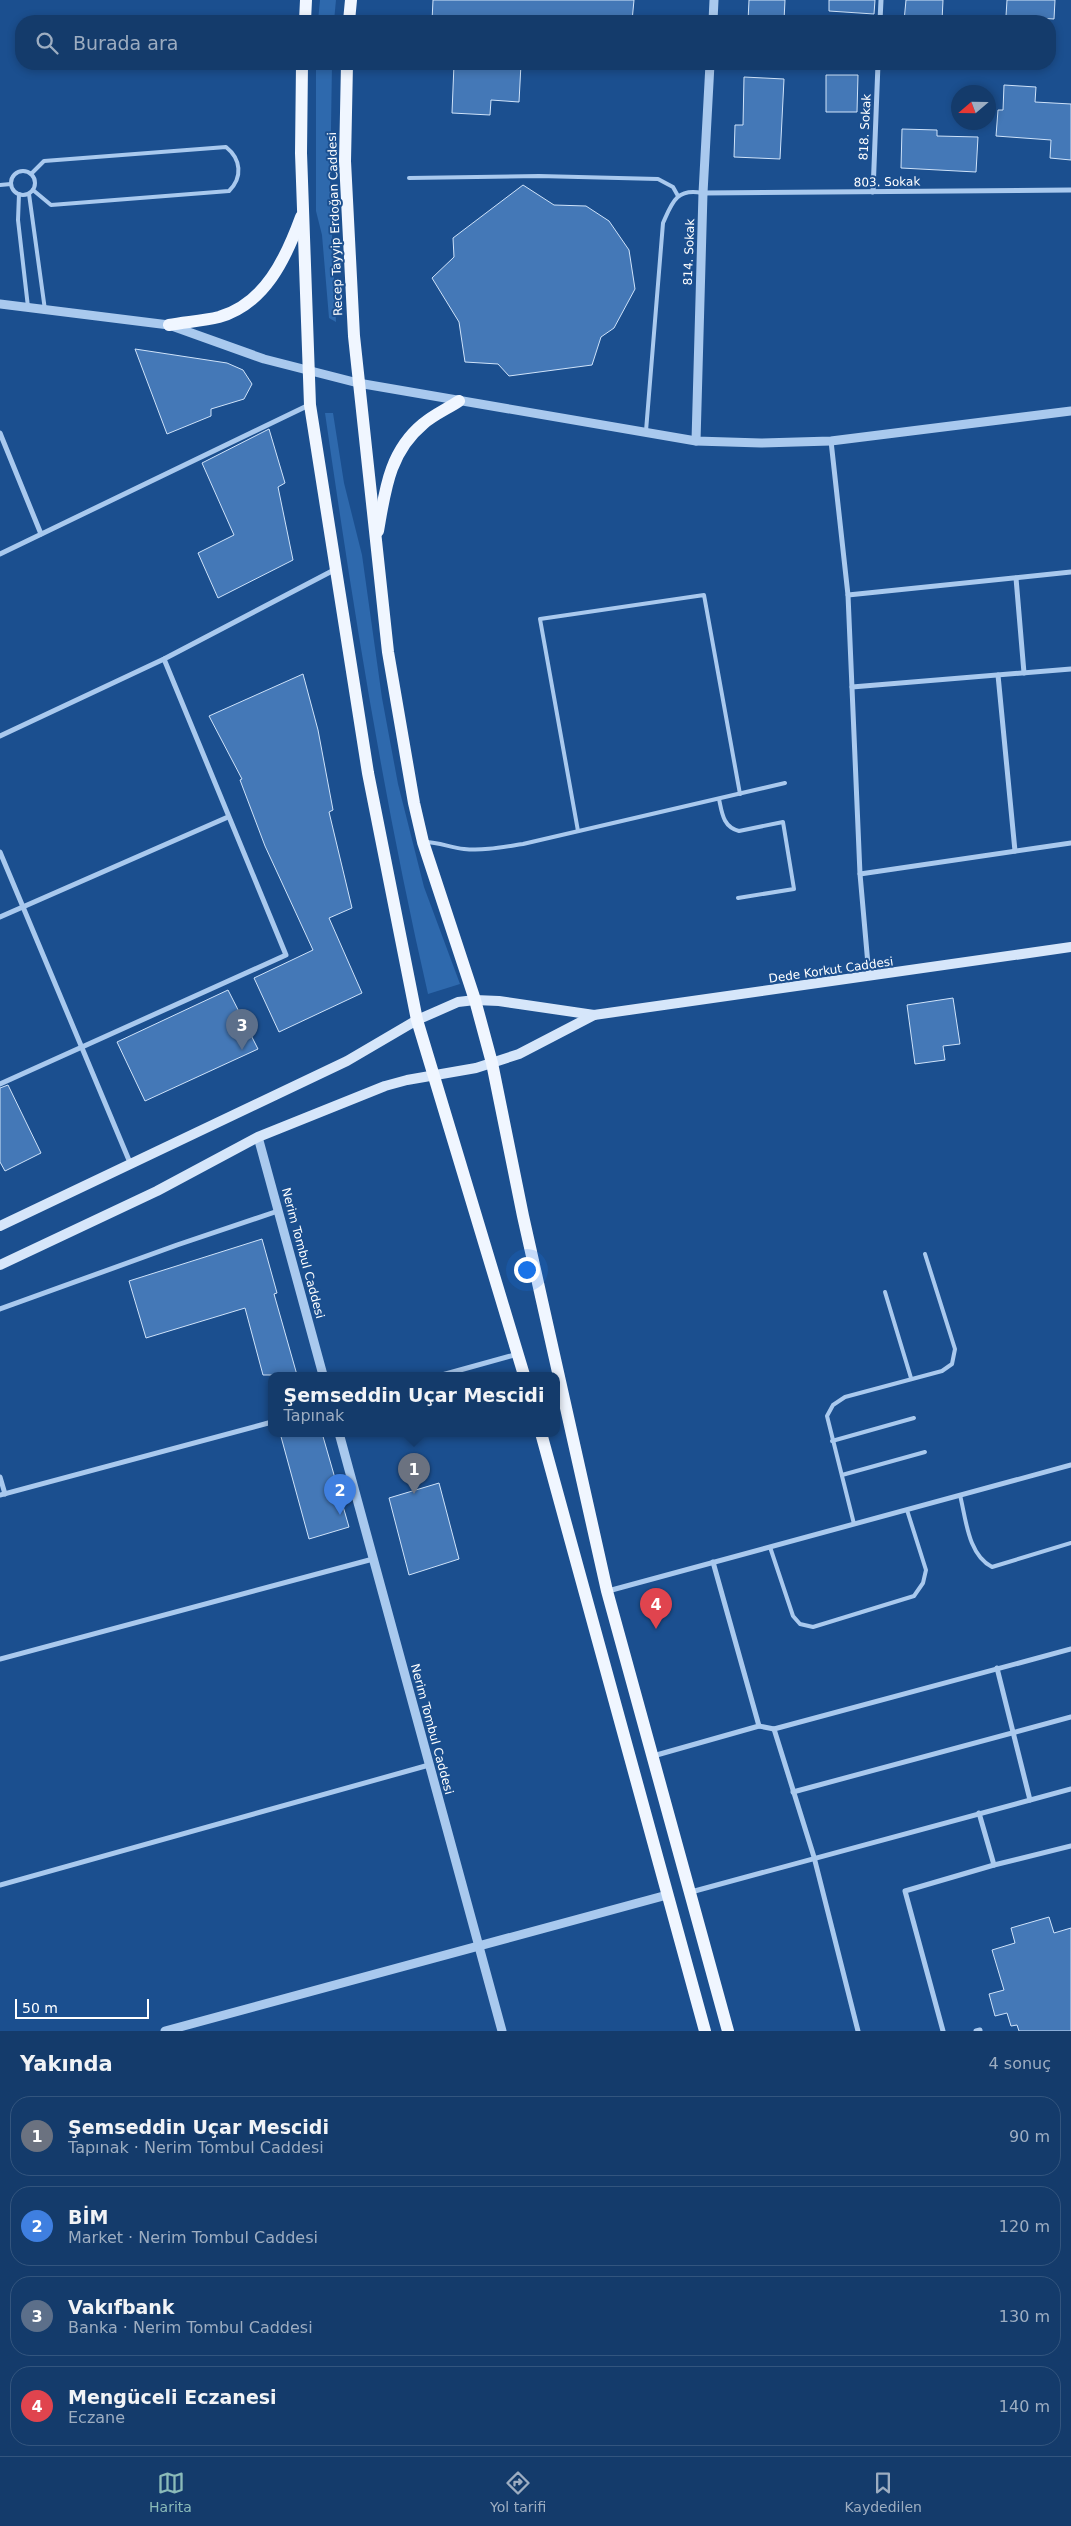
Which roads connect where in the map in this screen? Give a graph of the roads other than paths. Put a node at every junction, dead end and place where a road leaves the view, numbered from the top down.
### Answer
1 (306, 0) edge
2 (351, 0) edge
3 (714, 0) edge
4 (881, 0) edge
5 (305, 15) edge
6 (350, 15) edge
7 (713, 15) edge
8 (880, 15) edge
9 (302, 70) edge
10 (347, 70) edge
11 (710, 70) edge
12 (878, 70) edge
13 (32, 174) junction
14 (409, 178) dead end
15 (11, 184) junction
16 (0, 185) edge
17 (33, 190) junction
18 (1071, 190) edge
19 (872, 192) junction
20 (703, 193) junction
21 (18, 194) junction
22 (29, 194) junction
23 (678, 196) junction
24 (304, 210) junction
25 (0, 304) edge
26 (28, 307) junction
27 (45, 310) junction
28 (169, 325) junction
29 (307, 371) junction
30 (358, 383) junction
31 (459, 401) junction
32 (310, 404) junction
33 (1071, 411) edge
34 (0, 433) edge
35 (646, 433) junction
36 (696, 440) junction
37 (831, 441) junction
38 (41, 534) junction
39 (375, 548) junction
40 (0, 554) edge
41 (334, 570) junction
42 (1071, 572) edge
43 (1016, 578) junction
44 (848, 595) junction
45 (164, 659) junction
46 (1071, 669) edge
47 (1024, 673) junction
48 (998, 675) junction
49 (852, 687) junction
50 (0, 736) edge
51 (785, 783) dead end
52 (740, 794) junction
53 (718, 798) junction
54 (228, 817) junction
55 (578, 831) junction
56 (423, 842) junction
57 (1071, 843) edge
58 (1014, 851) junction
59 (0, 852) edge
60 (860, 874) junction
61 (738, 898) dead end
62 (22, 906) junction
63 (0, 917) edge
64 (1071, 947) edge
65 (869, 977) junction
66 (475, 1000) junction
67 (594, 1015) junction
68 (417, 1020) junction
69 (82, 1048) junction
70 (492, 1063) junction
71 (433, 1075) junction
72 (0, 1084) edge
73 (258, 1137) junction
74 (131, 1165) junction
75 (278, 1211) junction
76 (0, 1226) edge
77 (925, 1254) dead end
78 (0, 1265) edge
79 (884, 1292) dead end
80 (0, 1309) edge
81 (518, 1354) junction
82 (322, 1372) edge
83 (453, 1372) edge
84 (523, 1372) edge
85 (558, 1372) edge
86 (911, 1378) junction
87 (560, 1379) edge
88 (914, 1418) dead end
89 (268, 1423) edge
90 (340, 1437) edge
91 (542, 1437) edge
92 (832, 1440) junction
93 (925, 1452) dead end
94 (1071, 1465) edge
95 (842, 1475) junction
96 (0, 1477) edge
97 (2, 1495) edge
98 (960, 1495) junction
99 (907, 1510) junction
100 (854, 1524) junction
101 (1071, 1543) edge
102 (770, 1547) junction
103 (373, 1559) junction
104 (713, 1562) junction
105 (608, 1591) junction
106 (1071, 1648) edge
107 (0, 1659) edge
108 (997, 1668) junction
109 (1071, 1716) edge
110 (759, 1726) junction
111 (774, 1728) junction
112 (1013, 1732) junction
113 (652, 1756) junction
114 (429, 1765) junction
115 (1071, 1789) edge
116 (793, 1792) junction
117 (1030, 1800) junction
118 (979, 1813) junction
119 (1071, 1846) edge
120 (814, 1857) junction
121 (994, 1865) junction
122 (0, 1885) edge
123 (688, 1893) junction
124 (667, 1895) junction
125 (478, 1946) junction
126 (165, 2031) edge
127 (502, 2031) edge
128 (705, 2031) edge
129 (728, 2031) edge
130 (858, 2031) edge
131 (943, 2031) edge

1 - 5 main road
2 - 6 main road
3 - 7 street
4 - 8 street
9 - 24 main road
10 - 30 main road, Recep Tayyip Erdoğan Caddesi
11 - 20 street, 814. Sokak
12 - 19 street, 818. Sokak
13 - 15 lane
13 - 17 lane
13 - 17 lane
14 - 23 lane
15 - 16 lane
15 - 21 lane
17 - 22 lane
18 - 19 street, 803. Sokak
19 - 20 street, 803. Sokak
20 - 23 lane
20 - 36 street, 814. Sokak
21 - 22 lane
21 - 26 lane
22 - 27 lane
23 - 35 lane
24 - 28 main road
24 - 29 main road
25 - 26 street
26 - 27 street
27 - 28 street
28 - 29 street
29 - 30 street
29 - 32 main road
30 - 31 street
30 - 39 main road, Recep Tayyip Erdoğan Caddesi
31 - 35 street
31 - 39 main road
32 - 38 street
32 - 41 main road
33 - 37 street
34 - 38 street
35 - 36 street
36 - 37 street
37 - 44 street
38 - 40 street
39 - 56 main road, Recep Tayyip Erdoğan Caddesi
41 - 45 street
41 - 68 main road
42 - 43 street
43 - 44 street
43 - 47 street
44 - 49 street
45 - 50 street
45 - 54 street
46 - 47 street
47 - 48 street
48 - 49 street
48 - 58 street
49 - 60 street
51 - 52 lane
52 - 53 lane
52 - 55 lane
53 - 55 lane
53 - 61 lane
54 - 62 street
54 - 69 street
55 - 56 lane
56 - 66 main road, Recep Tayyip Erdoğan Caddesi
57 - 58 street
58 - 60 street
59 - 62 street
60 - 65 street
62 - 63 street
62 - 69 street
64 - 65 main road, Dede Korkut Caddesi
65 - 67 main road, Dede Korkut Caddesi
66 - 67 main road, Dede Korkut Caddesi
66 - 68 main road, Dede Korkut Caddesi
66 - 70 main road, Recep Tayyip Erdoğan Caddesi
67 - 70 main road, Dede Korkut Caddesi
68 - 71 main road
68 - 74 main road, Dede Korkut Caddesi
69 - 72 street
69 - 74 street
70 - 71 main road, Dede Korkut Caddesi
70 - 85 main road, Recep Tayyip Erdoğan Caddesi
71 - 73 main road, Dede Korkut Caddesi
71 - 81 main road
73 - 75 street, Nerim Tombul Caddesi
73 - 78 main road, Dede Korkut Caddesi
74 - 76 main road, Dede Korkut Caddesi
75 - 80 street
75 - 82 street, Nerim Tombul Caddesi
77 - 86 lane
79 - 86 lane
81 - 83 street
81 - 84 main road
86 - 92 lane
87 - 105 main road, Recep Tayyip Erdoğan Caddesi
88 - 92 lane
89 - 97 street
90 - 103 street, Nerim Tombul Caddesi
91 - 124 main road
92 - 95 lane
93 - 95 lane
94 - 98 street
95 - 100 lane
96 - 97 street
98 - 99 street
98 - 101 lane
99 - 100 street
99 - 102 lane
100 - 102 street
102 - 104 street
103 - 107 street
103 - 114 street, Nerim Tombul Caddesi
104 - 105 street
104 - 110 street
105 - 113 main road, Recep Tayyip Erdoğan Caddesi
106 - 108 street
108 - 111 street
108 - 112 street
109 - 112 street
110 - 111 street
110 - 113 street
111 - 116 street
112 - 116 street
112 - 117 street
113 - 123 main road, Recep Tayyip Erdoğan Caddesi
114 - 122 street
114 - 125 street, Nerim Tombul Caddesi
115 - 117 street
116 - 120 street
117 - 118 street
118 - 120 street
118 - 121 street
119 - 121 street
120 - 123 street
120 - 130 street
121 - 131 street
123 - 129 main road, Recep Tayyip Erdoğan Caddesi
124 - 125 street
124 - 128 main road
125 - 126 street
125 - 127 street, Nerim Tombul Caddesi

